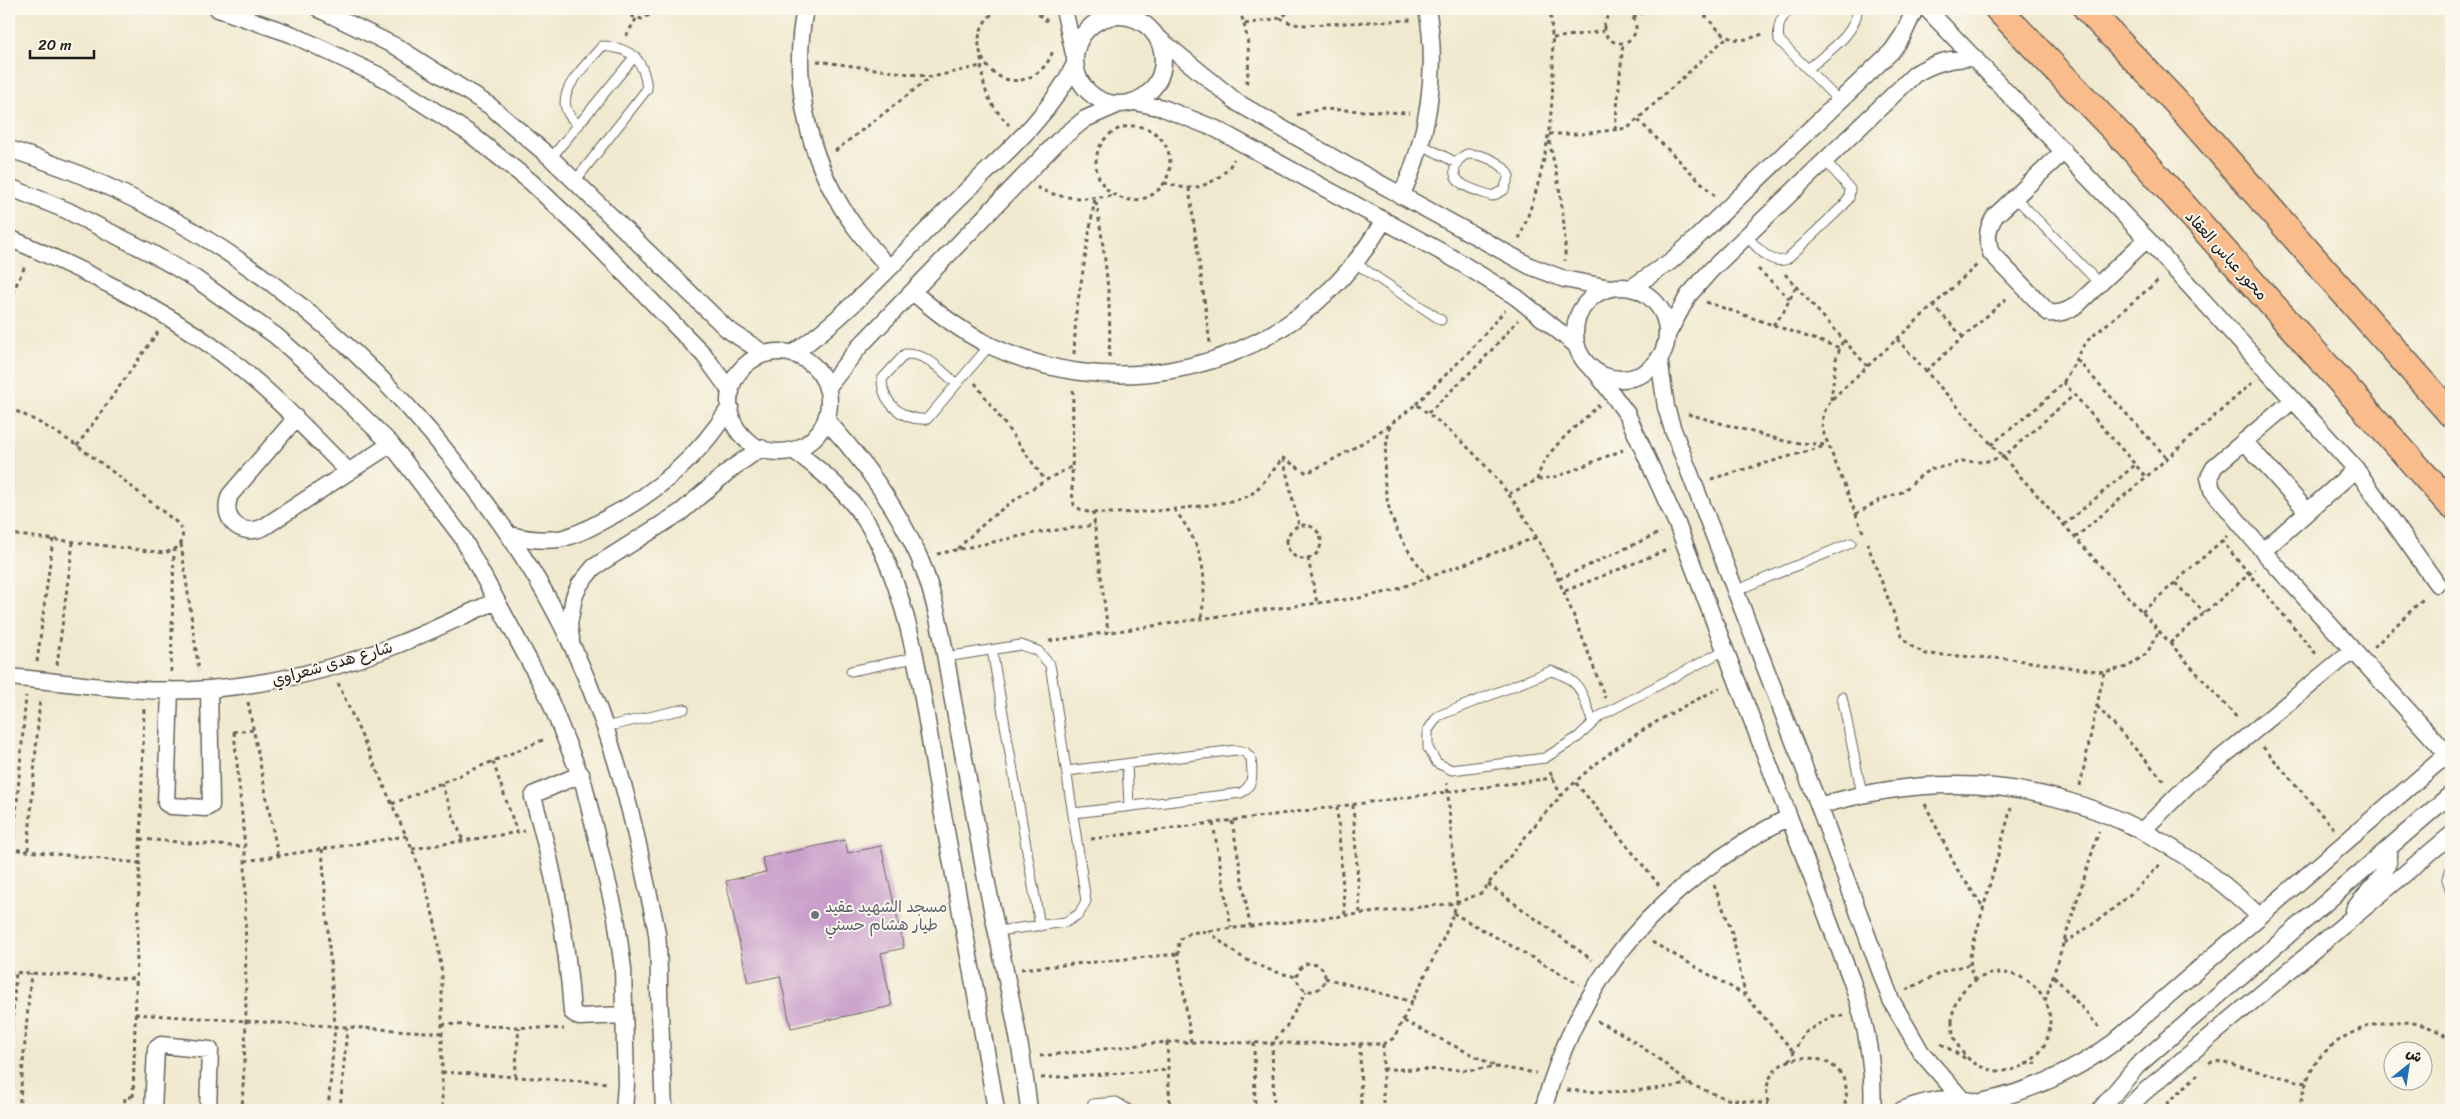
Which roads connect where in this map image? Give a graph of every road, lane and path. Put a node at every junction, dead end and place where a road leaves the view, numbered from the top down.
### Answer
1 (218, 9) edge
2 (319, 9) edge
3 (627, 9) edge
4 (653, 9) edge
5 (805, 9) edge
6 (991, 9) edge
7 (998, 9) edge
8 (1032, 9) edge
9 (1064, 9) edge
10 (1239, 9) edge
11 (1293, 9) edge
12 (1550, 9) edge
13 (1648, 9) edge
14 (1699, 9) edge
15 (1790, 9) edge
16 (1857, 9) edge
17 (1915, 9) edge
18 (1927, 9) edge
19 (1998, 9) edge
20 (2087, 9) edge
21 (1614, 10) edge
22 (1134, 14) edge
23 (1428, 14) edge
24 (989, 15) junction
25 (1280, 18) junction
26 (1633, 18) junction
27 (636, 19) junction
28 (1245, 24) junction
29 (1049, 25) dead end
30 (1777, 28) junction
31 (1604, 31) junction
32 (1157, 36) junction
33 (1553, 38) junction
34 (1726, 38) junction
35 (1623, 43) junction
36 (1053, 46) dead end
37 (620, 47) junction
38 (981, 55) junction
39 (635, 56) junction
40 (800, 58) junction
41 (1975, 58) junction
42 (1074, 60) junction
43 (981, 66) junction
44 (1808, 69) junction
45 (932, 77) junction
46 (1839, 101) junction
47 (1135, 102) junction
48 (1238, 103) junction
49 (1117, 105) junction
50 (1427, 114) junction
51 (1296, 116) dead end
52 (1638, 120) junction
53 (579, 125) junction
54 (1615, 130) junction
55 (1549, 134) junction
56 (1020, 137) junction
57 (1548, 139) junction
58 (1241, 143) junction
59 (1420, 144) junction
60 (9, 148) edge
61 (2064, 151) junction
62 (551, 158) junction
63 (1825, 160) junction
64 (820, 162) junction
65 (1457, 163) junction
66 (1021, 178) junction
67 (575, 181) junction
68 (1164, 183) junction
69 (1189, 188) junction
70 (9, 189) edge
71 (1116, 195) junction
72 (1401, 196) junction
73 (2015, 197) junction
74 (1095, 198) junction
75 (1727, 208) junction
76 (1384, 220) junction
77 (1746, 236) junction
78 (9, 238) edge
79 (2147, 239) junction
80 (1734, 248) junction
81 (34, 249) junction
82 (1990, 253) junction
83 (1512, 256) junction
84 (1773, 261) junction
85 (1355, 263) junction
86 (889, 268) junction
87 (2173, 268) junction
88 (1564, 279) junction
89 (2100, 284) junction
90 (1796, 286) junction
91 (2021, 286) junction
92 (1610, 288) junction
93 (1631, 288) junction
94 (913, 292) junction
95 (1688, 296) junction
96 (1790, 299) junction
97 (9, 300) edge
98 (1522, 302) junction
99 (1933, 305) junction
100 (168, 317) junction
101 (1442, 320) dead end
102 (1773, 325) junction
103 (1667, 335) junction
104 (1964, 338) junction
105 (1896, 339) junction
106 (1843, 340) junction
107 (1576, 344) junction
108 (990, 345) junction
109 (1840, 348) junction
110 (765, 354) junction
111 (792, 354) junction
112 (1659, 358) junction
113 (2077, 360) junction
114 (1213, 361) junction
115 (1868, 366) junction
116 (2266, 370) junction
117 (1074, 371) junction
118 (1926, 371) junction
119 (967, 372) junction
120 (1596, 372) junction
121 (1109, 375) junction
122 (2063, 382) junction
123 (957, 384) junction
124 (827, 388) junction
125 (1613, 392) junction
126 (2074, 395) junction
127 (730, 399) junction
128 (1831, 400) junction
129 (2292, 400) junction
130 (1416, 404) junction
131 (1666, 407) junction
132 (9, 408) edge
133 (1428, 413) junction
134 (2451, 414) edge
135 (296, 418) junction
136 (826, 420) junction
137 (1390, 426) junction
138 (2244, 441) junction
139 (1641, 443) junction
140 (391, 444) junction
141 (1828, 445) junction
142 (1991, 445) junction
143 (77, 446) junction
144 (761, 448) junction
145 (793, 450) junction
146 (2003, 457) junction
147 (1283, 458) junction
148 (2167, 458) junction
149 (2135, 464) junction
150 (1073, 466) junction
151 (2356, 469) junction
152 (348, 471) junction
153 (2146, 477) junction
154 (1045, 480) junction
155 (1536, 480) junction
156 (1694, 484) junction
157 (1508, 494) junction
158 (2451, 505) edge
159 (1174, 509) junction
160 (1093, 512) junction
161 (2307, 512) junction
162 (1856, 514) junction
163 (1677, 524) junction
164 (2240, 524) junction
165 (1095, 525) junction
166 (2064, 525) junction
167 (1299, 526) junction
168 (9, 534) edge
169 (510, 535) junction
170 (1537, 537) junction
171 (2075, 538) junction
172 (52, 539) junction
173 (2221, 540) junction
174 (73, 542) junction
175 (181, 543) junction
176 (1684, 543) junction
177 (1851, 543) dead end
178 (957, 549) junction
179 (174, 550) junction
180 (2266, 554) junction
181 (919, 558) junction
182 (1308, 558) junction
183 (2250, 574) junction
184 (1430, 578) junction
185 (1559, 578) junction
186 (2175, 582) junction
187 (2438, 584) joint
188 (1565, 591) junction
189 (1735, 591) junction
190 (496, 601) junction
191 (1317, 603) junction
192 (2142, 612) junction
193 (2205, 613) junction
194 (1202, 619) junction
195 (2159, 631) junction
196 (1108, 632) junction
197 (2170, 643) junction
198 (1020, 645) junction
199 (992, 650) junction
200 (1725, 650) junction
201 (574, 651) junction
202 (2357, 655) junction
203 (946, 657) junction
204 (914, 658) junction
205 (331, 667) junction
206 (2329, 670) junction
207 (851, 671) dead end
208 (2104, 672) junction
209 (9, 677) edge
210 (39, 680) junction
211 (1737, 681) junction
212 (244, 685) junction
213 (144, 689) junction
214 (205, 689) junction
215 (170, 690) junction
216 (1842, 697) dead end
217 (2097, 706) junction
218 (684, 709) dead end
219 (1610, 710) junction
220 (1593, 723) junction
221 (605, 727) junction
222 (234, 732) dead end
223 (562, 732) junction
224 (2251, 733) junction
225 (2450, 754) edge
226 (1544, 758) junction
227 (493, 762) junction
228 (1127, 764) junction
229 (1445, 767) junction
230 (1067, 771) junction
231 (581, 774) junction
232 (1553, 778) junction
233 (1576, 782) junction
234 (441, 783) junction
235 (1917, 786) junction
236 (2016, 789) junction
237 (1447, 793) junction
238 (1862, 794) junction
239 (2451, 794) edge
240 (2176, 795) junction
241 (1561, 796) junction
242 (2077, 803) junction
243 (392, 804) junction
244 (1353, 804) junction
245 (1129, 806) junction
246 (1819, 806) junction
247 (1337, 807) junction
248 (1074, 812) junction
249 (2105, 813) junction
250 (1789, 817) junction
251 (1232, 821) junction
252 (1213, 823) junction
253 (542, 828) junction
254 (2143, 830) junction
255 (517, 832) junction
256 (2451, 835) edge
257 (406, 836) junction
258 (140, 840) junction
259 (463, 841) junction
260 (1078, 841) junction
261 (2345, 842) junction
262 (245, 847) junction
263 (2174, 848) junction
264 (2389, 848) junction
265 (11, 849) edge
266 (322, 849) junction
267 (412, 849) junction
268 (28, 850) junction
269 (278, 856) junction
270 (244, 861) junction
271 (139, 863) junction
272 (1706, 866) junction
273 (2451, 869) edge
274 (1488, 884) junction
275 (2451, 892) edge
276 (1669, 897) junction
277 (1457, 903) junction
278 (1983, 908) junction
279 (1360, 913) junction
280 (1453, 913) junction
281 (1345, 915) junction
282 (2259, 916) junction
283 (2346, 925) junction
284 (1040, 926) junction
285 (1250, 926) junction
286 (1231, 928) junction
287 (1208, 930) junction
288 (998, 931) junction
289 (1636, 932) junction
290 (2064, 943) junction
291 (1178, 954) junction
292 (1970, 964) junction
293 (1006, 970) junction
294 (1606, 970) junction
295 (9, 972) edge
296 (16, 972) junction
297 (31, 973) junction
298 (2054, 975) junction
299 (1297, 977) junction
300 (1325, 978) junction
301 (136, 979) junction
302 (1975, 980) junction
303 (1306, 990) junction
304 (1593, 992) junction
305 (1745, 994) junction
306 (1908, 999) dead end
307 (1413, 1002) junction
308 (2045, 1002) junction
309 (1581, 1012) junction
310 (135, 1014) junction
311 (624, 1015) junction
312 (1864, 1016) junction
313 (1404, 1021) junction
314 (246, 1022) junction
315 (442, 1024) junction
316 (335, 1027) junction
317 (519, 1027) junction
318 (347, 1028) junction
319 (567, 1029) dead end
320 (442, 1033) junction
321 (2451, 1040) edge
322 (1167, 1042) junction
323 (1191, 1042) junction
324 (1939, 1042) dead end
325 (1254, 1043) junction
326 (1272, 1043) junction
327 (2113, 1043) junction
328 (1360, 1044) junction
329 (1383, 1044) junction
330 (1794, 1052) junction
331 (1022, 1058) junction
332 (1789, 1061) junction
333 (2208, 1064) dead end
334 (1977, 1065) junction
335 (9, 1066) edge
336 (1496, 1067) junction
337 (1383, 1069) junction
338 (1168, 1070) junction
339 (2201, 1070) dead end
340 (442, 1072) junction
341 (515, 1077) junction
342 (1026, 1079) junction
343 (1551, 1082) junction
344 (2306, 1083) junction
345 (626, 1084) junction
346 (1688, 1084) junction
347 (133, 1097) junction
348 (140, 1098) dead end
349 (1960, 1098) junction
350 (1748, 1102) junction
351 (1981, 1102) junction
352 (1768, 1104) junction
353 (20, 1110) edge
354 (124, 1110) edge
355 (153, 1110) edge
356 (208, 1110) edge
357 (242, 1110) edge
358 (328, 1110) edge
359 (340, 1110) edge
360 (442, 1110) edge
361 (624, 1110) edge
362 (664, 1110) edge
363 (996, 1110) edge
364 (1029, 1110) edge
365 (1089, 1110) edge
366 (1129, 1110) edge
367 (1170, 1110) edge
368 (1256, 1110) edge
369 (1274, 1110) edge
370 (1361, 1110) edge
371 (1383, 1110) edge
372 (1543, 1110) edge
373 (1747, 1110) edge
374 (1770, 1110) edge
375 (1843, 1110) edge
376 (1872, 1110) edge
377 (1902, 1110) edge
378 (1998, 1110) edge
379 (2100, 1110) edge
380 (2126, 1110) edge
381 (2161, 1110) edge
382 (2299, 1110) edge

1 - 127 street
2 - 62 street
3 - 27 path
4 - 27 path
5 - 40 street
6 - 24 path
7 - 24 path
8 - 29 path
9 - 42 street
10 - 28 path
11 - 25 path
12 - 33 path
13 - 26 path
14 - 34 path
15 - 30 lane
16 - 44 lane
17 - 46 street
18 - 41 street
19 - 158 main road, محور عباس العقاد
20 - 134 main road
21 - 26 path
21 - 31 path
22 - 32 street
22 - 42 street
23 - 25 path
23 - 50 street
24 - 38 path
25 - 28 path
26 - 35 path
27 - 37 path
28 - 48 path
30 - 34 path
30 - 44 lane
31 - 33 path
31 - 35 path
32 - 47 street
32 - 48 street
33 - 55 path
34 - 52 path
35 - 54 path
36 - 38 path
37 - 39 lane
37 - 53 lane
38 - 43 path
39 - 53 lane
39 - 67 lane
40 - 45 path
40 - 64 street
41 - 61 street
41 - 63 street
42 - 49 street
42 - 56 street
43 - 45 path
43 - 56 path
44 - 46 lane
45 - 64 path
46 - 75 street
47 - 49 street
47 - 58 street
48 - 72 street
49 - 66 street
50 - 51 path
50 - 59 street
52 - 54 path
52 - 75 path
53 - 62 lane
54 - 55 path
55 - 57 path
56 - 86 street
57 - 83 path
57 - 88 path
58 - 69 path
58 - 76 street
59 - 65 lane
59 - 72 street
60 - 169 street
61 - 73 street
61 - 79 street
62 - 67 street
63 - 77 street
63 - 84 lane
64 - 86 street
65 - 65 lane
66 - 74 path
66 - 94 street
67 - 110 street
68 - 69 path
68 - 71 path
68 - 71 path
69 - 114 path
70 - 140 street
71 - 74 path
72 - 83 street
73 - 82 street
73 - 89 lane
74 - 117 path
74 - 121 path
75 - 93 street
76 - 85 street
76 - 98 street
77 - 80 street
77 - 84 lane
78 - 81 street
79 - 87 street
79 - 89 street
80 - 95 street
80 - 96 path
81 - 97 path
81 - 100 street
82 - 91 street
82 - 99 path
83 - 88 street
84 - 90 path
85 - 101 lane
85 - 114 street
86 - 111 street
87 - 113 path
87 - 116 street
88 - 92 street
89 - 91 street
90 - 96 path
90 - 106 path
91 - 104 path
92 - 93 street
92 - 107 street
93 - 103 street
94 - 108 street
94 - 124 street
95 - 102 path
95 - 103 street
96 - 102 path
98 - 107 street
98 - 130 path
98 - 133 path
99 - 104 path
99 - 105 path
100 - 135 street
100 - 143 path
102 - 109 path
103 - 112 street
104 - 118 path
105 - 115 path
105 - 118 path
106 - 109 path
106 - 115 path
107 - 120 street
108 - 117 street
108 - 119 lane
109 - 128 path
110 - 111 street
110 - 127 street
111 - 124 street
112 - 120 street
112 - 131 street
113 - 122 path
113 - 148 path
114 - 121 street
115 - 128 path
116 - 129 street
116 - 148 path
117 - 121 street
117 - 150 path
118 - 142 path
119 - 123 lane
119 - 154 path
120 - 125 street
122 - 126 path
122 - 142 path
123 - 123 lane
124 - 136 street
125 - 139 street
125 - 155 path
126 - 146 path
126 - 149 path
127 - 144 street
127 - 169 street
128 - 141 path
129 - 138 street
129 - 151 street
130 - 133 path
130 - 137 path
131 - 141 path
131 - 156 street
132 - 143 path
133 - 157 path
135 - 152 street
135 - 152 street
136 - 145 street
136 - 181 street
137 - 147 path
137 - 184 path
138 - 161 street
138 - 164 street
139 - 155 path
139 - 163 street
140 - 152 street
140 - 190 street
141 - 156 path
141 - 162 path
142 - 146 path
143 - 175 path
144 - 145 street
144 - 201 street
145 - 204 street
146 - 162 path
146 - 166 path
147 - 159 path
147 - 167 path
148 - 153 path
149 - 153 path
149 - 166 path
150 - 154 path
150 - 160 path
151 - 161 street
151 - 187 street
153 - 171 path
154 - 178 path
155 - 157 path
156 - 189 street
157 - 170 path
159 - 160 path
159 - 194 path
160 - 165 path
161 - 180 street
162 - 208 path
163 - 176 street
163 - 185 path
164 - 173 path
164 - 180 street
165 - 178 path
165 - 196 path
166 - 171 path
167 - 182 path
167 - 182 path
168 - 172 path
169 - 201 street
170 - 184 path
170 - 185 path
171 - 192 path
172 - 174 path
172 - 210 path
173 - 183 path
173 - 186 path
174 - 179 path
174 - 210 path
175 - 179 path
175 - 214 path
176 - 188 path
176 - 200 street
177 - 189 lane
178 - 181 path
179 - 215 path
180 - 183 path
180 - 202 street
181 - 203 street
182 - 191 path
183 - 193 path
183 - 206 path
184 - 191 path
185 - 188 path
186 - 192 path
186 - 193 path
187 - 202 path
188 - 219 path
189 - 246 street
190 - 205 street, شارع هدى شعراوي
190 - 223 street
191 - 194 path
192 - 195 path
193 - 197 path
194 - 196 path
195 - 197 path
195 - 208 path
196 - 198 path
197 - 224 path
198 - 199 lane
198 - 230 lane
199 - 203 lane
199 - 284 lane
200 - 211 street
200 - 219 lane
201 - 221 street
202 - 206 street
202 - 225 street
203 - 288 street
204 - 207 lane
204 - 363 street
205 - 212 street, شارع هدى شعراوي
205 - 243 path
206 - 224 street
208 - 217 path
209 - 210 street, شارع هدى شعراوي
210 - 213 street, شارع هدى شعراوي
210 - 265 path
210 - 268 path
211 - 233 path
211 - 250 street
212 - 214 street, شارع هدى شعراوي
212 - 269 path
213 - 215 street, شارع هدى شعراوي
213 - 258 path
214 - 215 street, شارع هدى شعراوي
214 - 215 street
216 - 238 lane
217 - 240 path
217 - 242 path
218 - 221 lane
219 - 220 lane
220 - 226 lane
220 - 229 lane
221 - 362 street
222 - 262 path
223 - 227 path
223 - 231 street
224 - 240 street
224 - 261 path
225 - 261 street
226 - 229 lane
226 - 232 path
227 - 234 path
227 - 255 path
228 - 230 lane
228 - 245 lane
228 - 245 lane
229 - 237 path
230 - 248 lane
231 - 253 street
231 - 311 street
232 - 237 path
232 - 241 path
233 - 241 path
233 - 276 path
234 - 243 path
234 - 259 path
235 - 236 street
235 - 238 street
235 - 278 path
236 - 242 street
236 - 278 path
237 - 244 path
237 - 277 path
238 - 246 street
239 - 264 street
240 - 254 street
241 - 274 path
242 - 249 street
243 - 257 path
244 - 247 path
244 - 279 path
245 - 248 lane
246 - 349 street
247 - 251 path
247 - 281 path
248 - 260 lane
249 - 254 street
249 - 290 path
250 - 272 street
250 - 312 street
251 - 252 path
251 - 285 path
252 - 260 path
252 - 286 path
253 - 255 path
253 - 311 street
254 - 263 street
255 - 259 path
256 - 283 street
257 - 266 path
257 - 267 path
258 - 262 path
258 - 271 path
259 - 267 path
260 - 284 lane
261 - 282 street
262 - 270 path
263 - 282 street
263 - 290 path
264 - 283 street
264 - 379 street
265 - 268 path
266 - 269 path
266 - 316 path
267 - 315 path
268 - 271 path
269 - 270 path
270 - 314 path
271 - 301 path
272 - 276 street
272 - 305 path
273 - 275 lane
274 - 277 path
274 - 294 path
276 - 289 street
277 - 279 path
277 - 280 path
278 - 292 path
279 - 281 path
280 - 304 path
280 - 307 path
281 - 285 path
282 - 327 street
283 - 380 street
284 - 288 lane
285 - 286 path
286 - 287 path
287 - 291 path
287 - 299 path
288 - 293 street
289 - 294 street
289 - 305 path
290 - 298 path
291 - 293 path
291 - 323 path
292 - 302 path
292 - 306 path
293 - 331 street
294 - 304 street
295 - 296 path
296 - 297 path
296 - 335 path
297 - 301 path
297 - 353 path
298 - 308 path
298 - 327 path
299 - 300 path
299 - 303 path
300 - 303 path
300 - 307 path
301 - 310 path
302 - 308 path
302 - 334 path
303 - 326 path
304 - 309 street
305 - 330 path
307 - 313 path
308 - 334 path
309 - 343 street
309 - 346 path
310 - 314 path
310 - 347 path
311 - 345 street
312 - 330 path
312 - 376 street
313 - 329 path
313 - 336 path
314 - 316 path
314 - 357 path
315 - 317 path
315 - 320 path
316 - 318 path
316 - 358 path
317 - 319 path
317 - 341 path
318 - 320 path
318 - 359 path
320 - 340 path
321 - 344 path
322 - 323 path
322 - 331 path
322 - 338 path
323 - 325 path
324 - 334 path
325 - 326 path
325 - 368 path
326 - 328 path
326 - 369 path
327 - 351 street
328 - 329 path
328 - 370 path
329 - 337 path
330 - 332 path
331 - 342 street
332 - 352 path
332 - 375 path
333 - 344 path
336 - 337 path
336 - 343 path
337 - 371 path
338 - 342 path
338 - 367 path
339 - 381 path
340 - 341 path
340 - 360 path
341 - 345 path
342 - 364 street
343 - 346 path
343 - 372 street
344 - 382 path
345 - 361 street
346 - 350 path
347 - 348 path
347 - 354 path
349 - 351 street
349 - 377 street
350 - 352 path
350 - 373 path
351 - 378 street
352 - 374 path
355 - 356 street
365 - 366 lane

